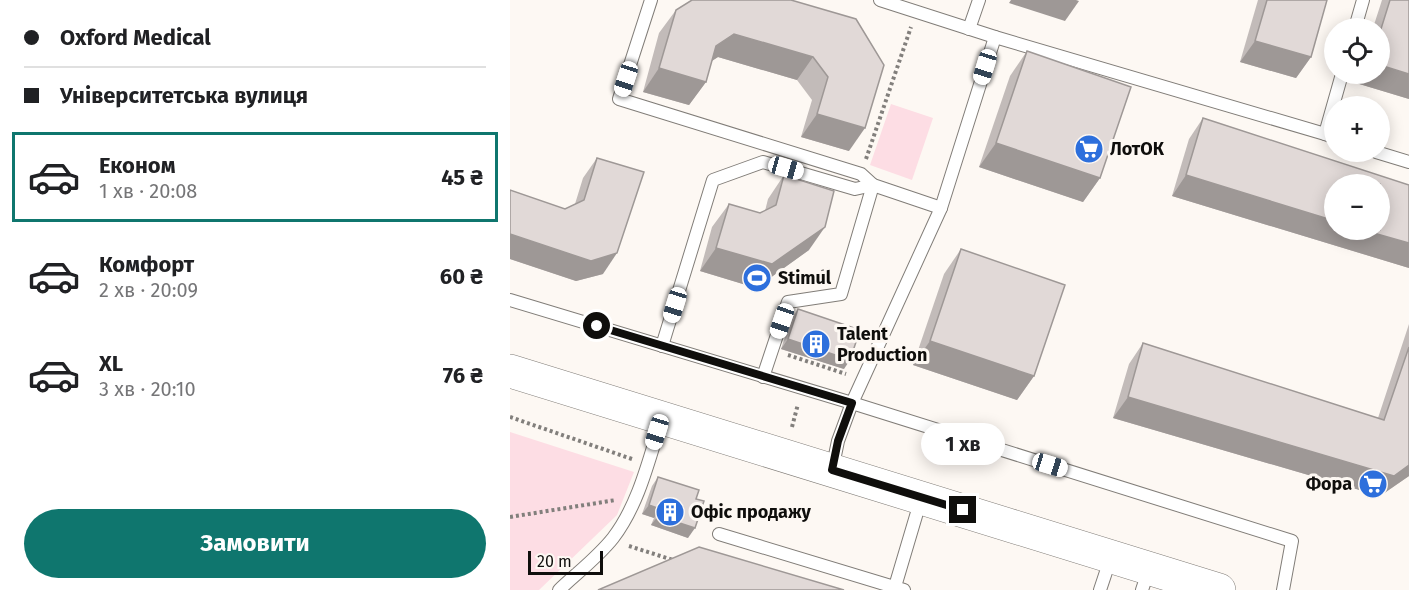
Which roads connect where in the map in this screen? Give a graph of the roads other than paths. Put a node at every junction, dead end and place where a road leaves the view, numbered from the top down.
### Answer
1 (651, 0) edge
2 (880, 0) edge
3 (979, 0) edge
4 (1363, 0) edge
5 (1358, 18) edge
6 (969, 29) junction
7 (995, 37) junction
8 (1324, 134) edge
9 (1390, 156) edge
10 (1409, 162) edge
11 (873, 186) junction
12 (940, 208) junction
13 (510, 300) edge
14 (662, 346) junction
15 (510, 370) edge
16 (763, 376) junction
17 (852, 403) junction
18 (662, 417) junction
19 (832, 470) junction
20 (921, 497) junction
21 (718, 534) dead end
22 (1111, 556) junction
23 (1145, 579) edge
24 (898, 589) edge
25 (559, 590) edge
26 (1100, 590) edge
27 (1219, 590) edge
28 (1283, 590) edge

1 - 11 lane
2 - 6 lane
3 - 6 lane
4 - 5 lane
6 - 7 lane
7 - 8 lane
7 - 12 lane
9 - 10 lane
11 - 12 lane
11 - 14 lane
11 - 16 lane
12 - 17 lane
13 - 14 lane
14 - 16 lane
15 - 18 main road
16 - 17 lane
17 - 19 lane
17 - 28 lane
18 - 19 main road
18 - 25 lane
19 - 20 main road
20 - 22 main road
20 - 24 lane
21 - 24 lane
22 - 23 main road
22 - 26 lane
23 - 27 main road

